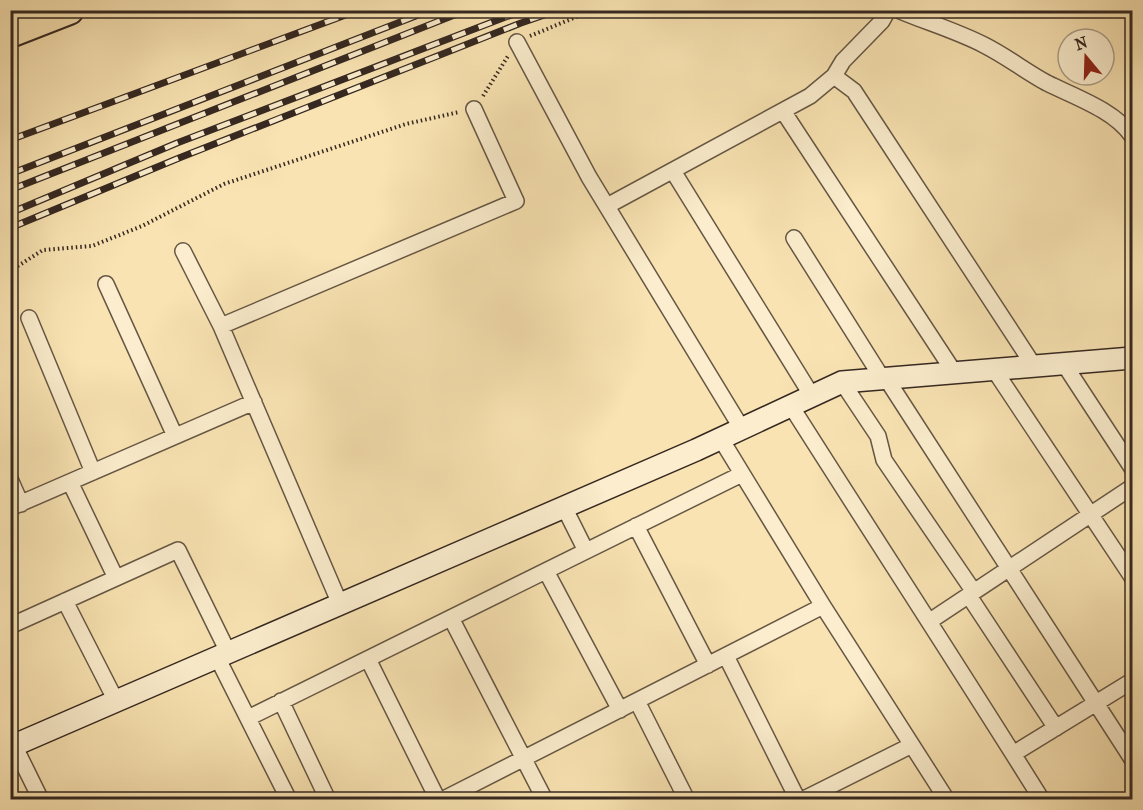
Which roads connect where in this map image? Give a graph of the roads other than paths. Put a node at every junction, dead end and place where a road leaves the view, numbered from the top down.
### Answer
1 (69, 10) edge
2 (888, 10) edge
3 (898, 10) edge
4 (10, 33) edge
5 (517, 42) road end
6 (834, 76) junction
7 (474, 109) road end
8 (783, 111) junction
9 (1132, 136) edge
10 (673, 171) junction
11 (607, 206) junction
12 (794, 238) dead end
13 (183, 251) dead end
14 (106, 284) dead end
15 (29, 318) dead end
16 (221, 326) junction
17 (1132, 358) edge
18 (1064, 364) junction
19 (1034, 366) junction
20 (993, 368) junction
21 (954, 372) junction
22 (884, 378) junction
23 (842, 382) junction
24 (812, 396) junction
25 (254, 402) junction
26 (791, 406) junction
27 (742, 429) junction
28 (175, 436) junction
29 (721, 439) junction
30 (1132, 468) edge
31 (93, 472) junction
32 (742, 474) junction
33 (10, 480) edge
34 (70, 482) junction
35 (1132, 487) edge
36 (16, 506) edge
37 (564, 507) junction
38 (1090, 515) junction
39 (636, 526) junction
40 (586, 551) junction
41 (1010, 569) junction
42 (546, 571) junction
43 (1132, 577) edge
44 (116, 578) junction
45 (972, 594) junction
46 (65, 601) junction
47 (340, 604) junction
48 (823, 606) junction
49 (451, 618) junction
50 (930, 621) junction
51 (10, 626) edge
52 (222, 655) junction
53 (726, 656) junction
54 (368, 659) junction
55 (708, 665) junction
56 (1132, 681) edge
57 (116, 701) junction
58 (281, 701) junction
59 (637, 701) junction
60 (1096, 703) junction
61 (620, 710) junction
62 (248, 718) junction
63 (1056, 728) junction
64 (912, 745) junction
65 (12, 746) edge
66 (1013, 754) junction
67 (524, 758) junction
68 (1132, 759) edge
69 (41, 800) edge
70 (290, 800) edge
71 (328, 800) edge
72 (440, 800) edge
73 (545, 800) edge
74 (687, 800) edge
75 (800, 800) edge
76 (947, 800) edge
77 (1042, 800) edge

1 - 4 highway
2 - 6 street
3 - 9 street
5 - 11 street
6 - 8 street
6 - 19 street
7 - 16 street
8 - 10 street
8 - 21 street
10 - 11 street
10 - 24 street
11 - 27 street
12 - 22 street
13 - 16 street
14 - 28 street
15 - 31 street
16 - 25 street
17 - 18 street
18 - 19 street
18 - 30 street
19 - 20 street
20 - 21 street
20 - 38 street
21 - 22 street
22 - 23 street
22 - 41 street
23 - 24 street
23 - 45 street
24 - 26 street
25 - 28 street
25 - 47 street
26 - 27 street
26 - 50 street
27 - 29 street
28 - 31 street
29 - 32 street
29 - 37 street
31 - 34 street
32 - 39 street
32 - 48 street
33 - 36 street
34 - 36 street
34 - 44 street
35 - 38 street
37 - 40 street
37 - 47 street
38 - 41 street
38 - 43 street
39 - 40 street
39 - 55 street
40 - 42 street
41 - 45 street
41 - 60 street
42 - 49 street
42 - 61 street
44 - 46 street
44 - 52 street
45 - 50 street
45 - 63 street
46 - 51 street
46 - 57 street
47 - 52 street
48 - 53 street
48 - 64 street
49 - 54 street
49 - 67 street
50 - 66 street
52 - 57 street
52 - 62 street
53 - 55 street
53 - 75 street
54 - 58 street
54 - 72 street
55 - 59 street
56 - 60 street
57 - 65 street
58 - 62 street
58 - 71 street
59 - 61 street
59 - 74 street
60 - 63 street
60 - 68 street
61 - 67 street
62 - 70 street
63 - 66 street
64 - 75 street
64 - 76 street
65 - 69 street
66 - 77 street
67 - 72 street
67 - 73 street

